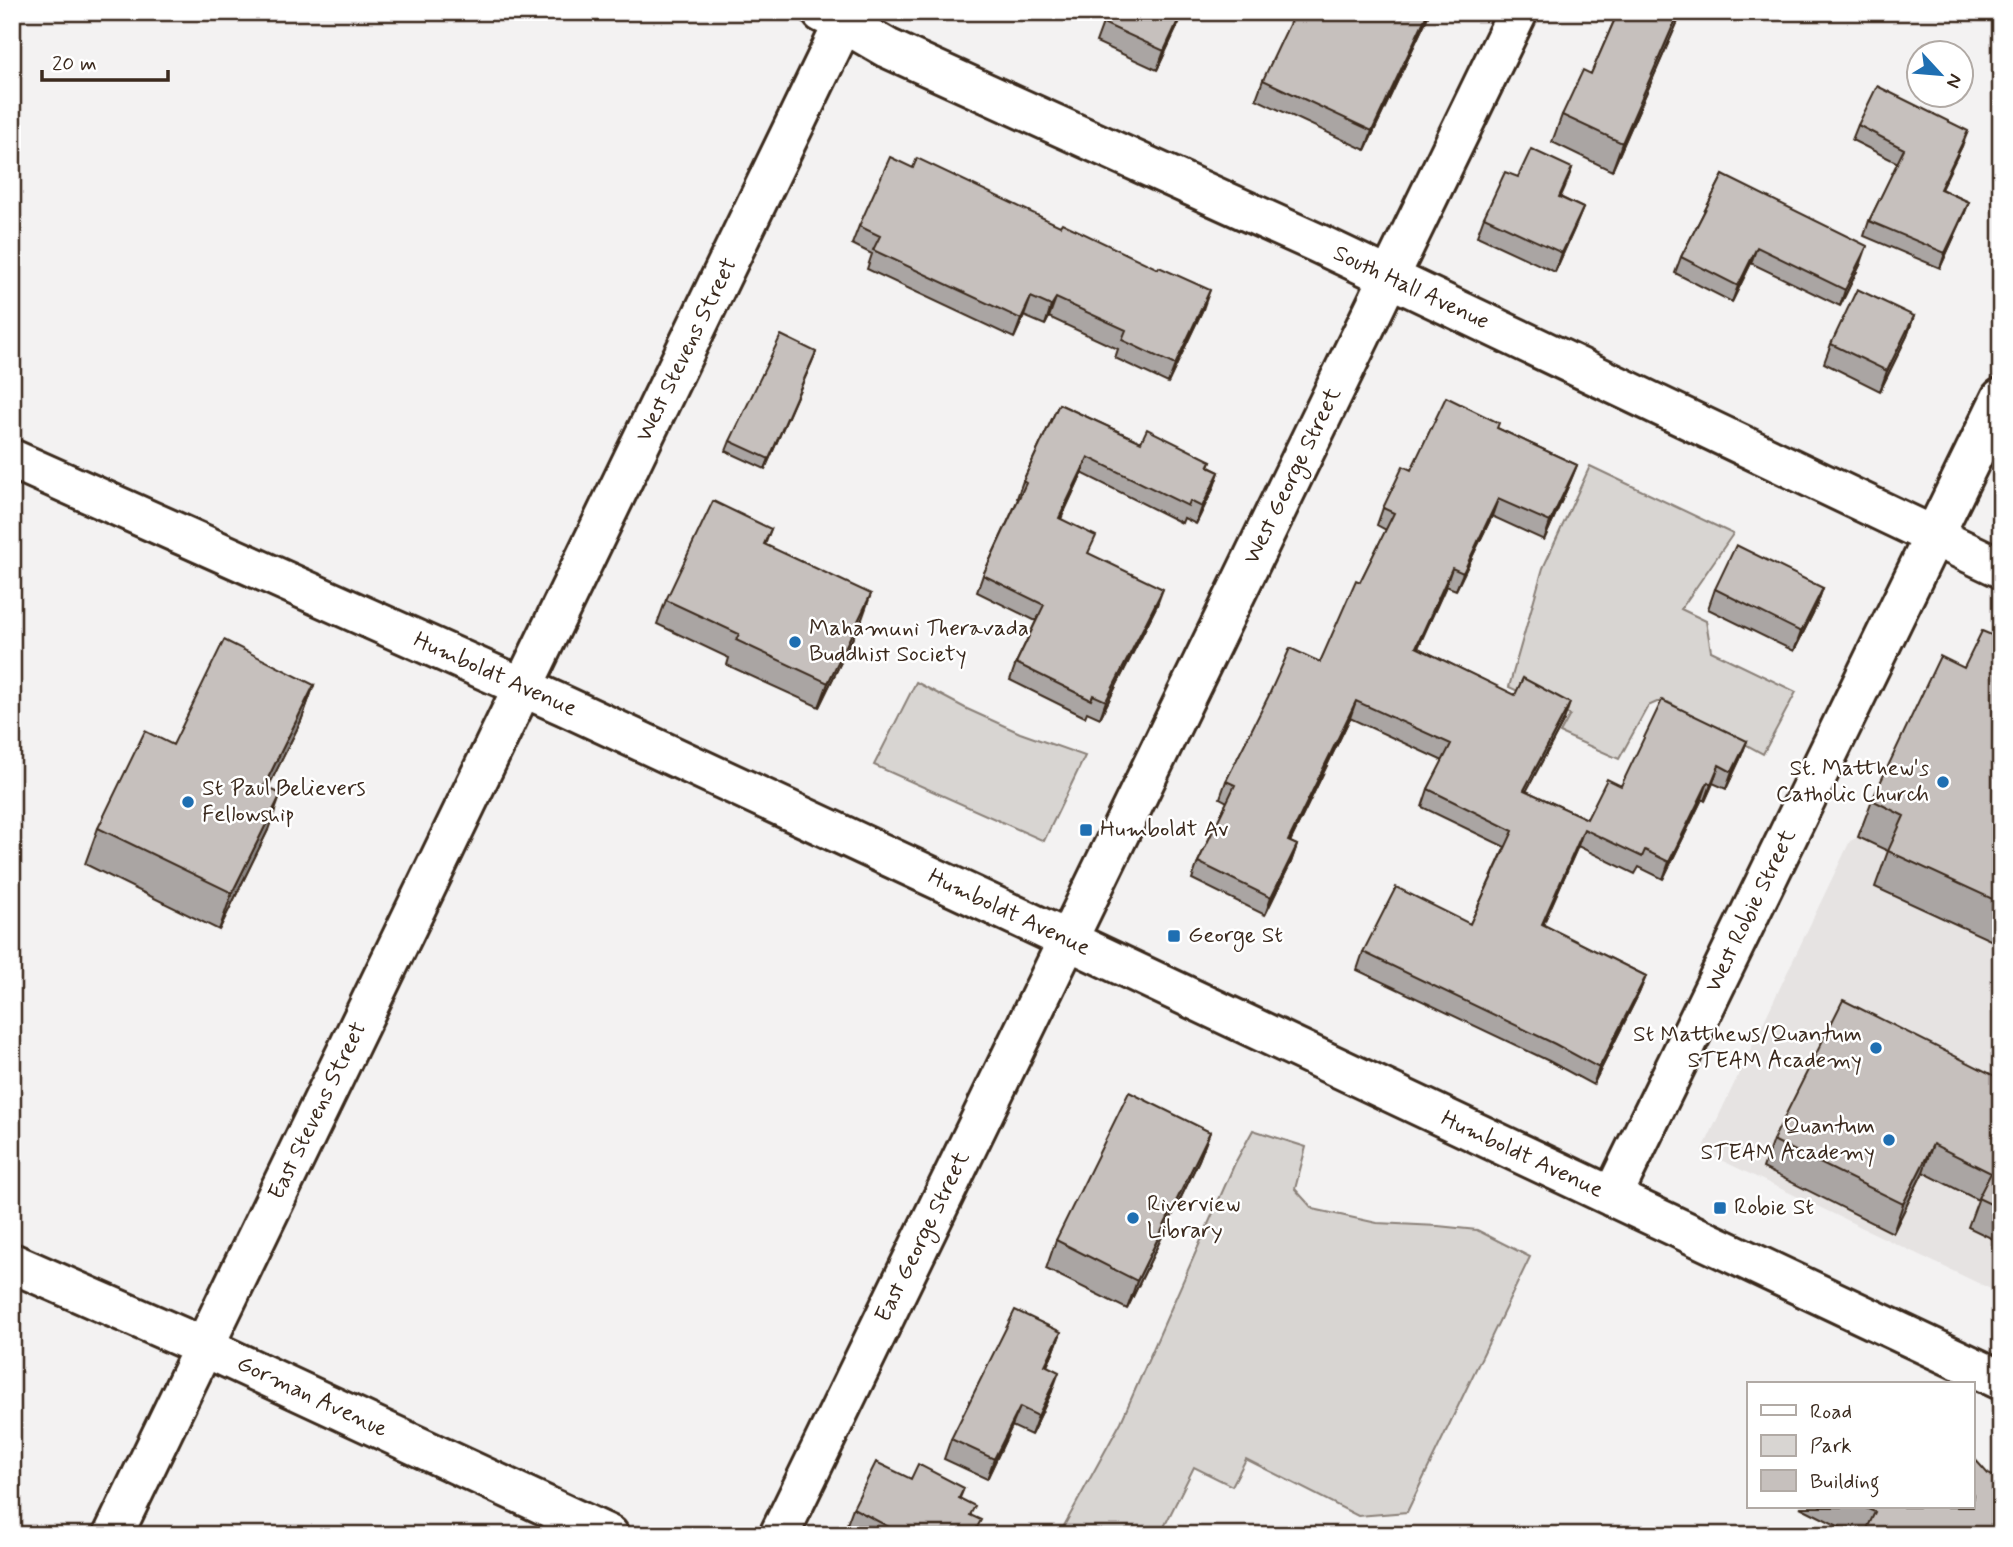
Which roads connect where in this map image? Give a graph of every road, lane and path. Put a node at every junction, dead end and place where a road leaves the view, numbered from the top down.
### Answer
1 (1518, 12) edge
2 (838, 16) edge
3 (1389, 277) junction
4 (2001, 398) edge
5 (12, 459) edge
6 (1934, 536) junction
7 (2001, 568) edge
8 (524, 687) junction
9 (1068, 940) junction
10 (1612, 1197) junction
11 (12, 1263) edge
12 (204, 1347) junction
13 (2001, 1380) edge
14 (113, 1535) edge
15 (609, 1535) edge
16 (779, 1535) edge

1 - 3 street, West George Street
2 - 3 street, South Hall Avenue
2 - 8 street, West Stevens Street
3 - 6 street, South Hall Avenue
3 - 9 street, West George Street
4 - 6 street, West Robie Street
5 - 8 street, Humboldt Avenue
6 - 7 street, South Hall Avenue
6 - 10 street, West Robie Street
8 - 9 street, Humboldt Avenue
8 - 12 street, East Stevens Street
9 - 10 street, Humboldt Avenue
9 - 16 street, East George Street
10 - 13 street, Humboldt Avenue
11 - 12 street, Gorman Avenue
12 - 14 street, East Stevens Street
12 - 15 street, Gorman Avenue

